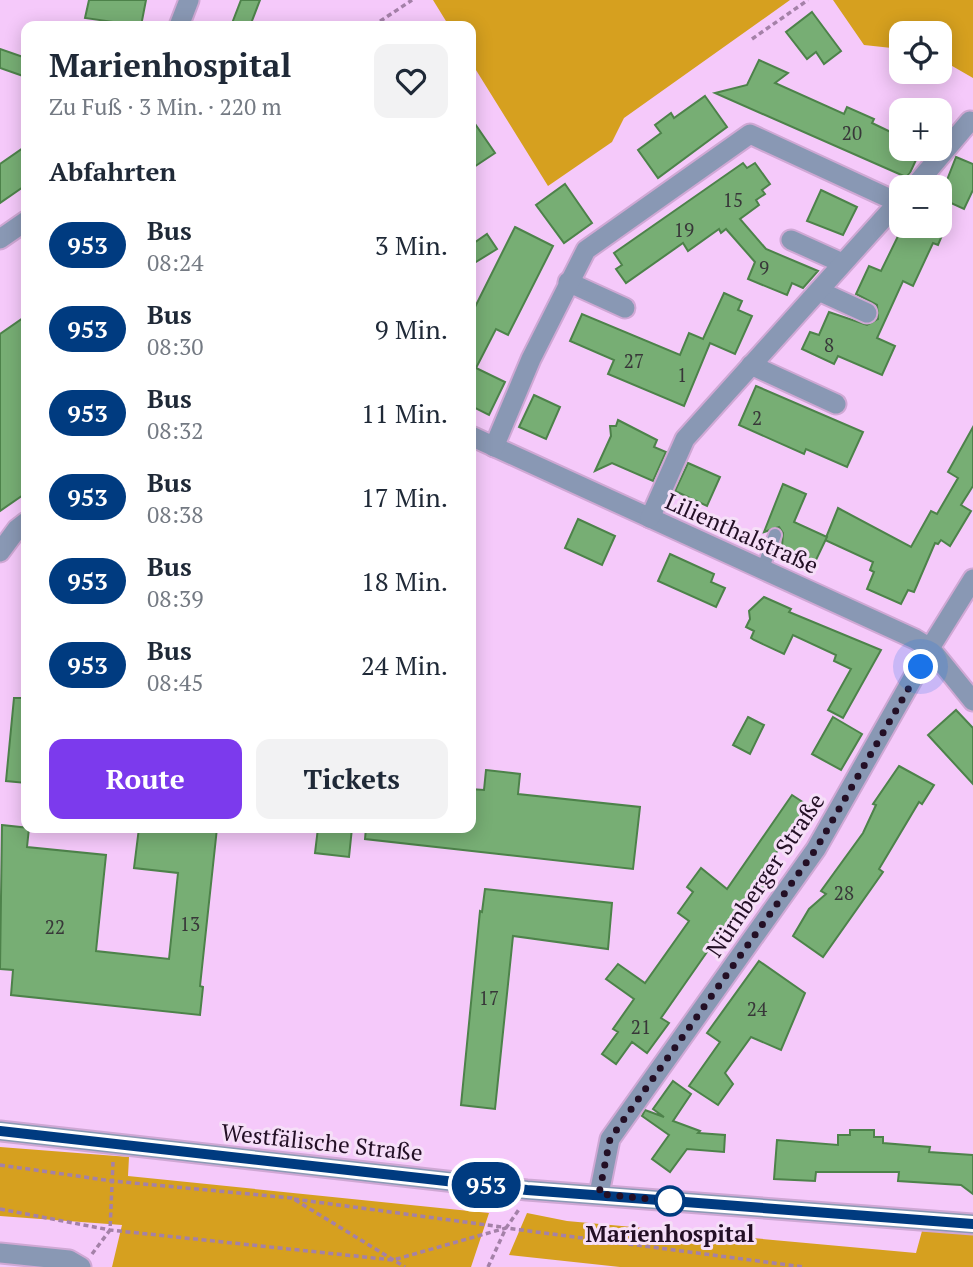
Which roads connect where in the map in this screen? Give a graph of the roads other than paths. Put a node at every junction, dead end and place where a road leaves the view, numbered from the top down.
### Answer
1 (189, 0) edge
2 (181, 21) edge
3 (970, 121) dead end
4 (924, 175) edge
5 (889, 197) edge
6 (889, 212) edge
7 (21, 224) edge
8 (0, 239) edge
9 (791, 240) dead end
10 (842, 263) junction
11 (568, 282) junction
12 (819, 291) junction
13 (625, 308) dead end
14 (867, 313) dead end
15 (751, 365) junction
16 (836, 404) dead end
17 (476, 438) edge
18 (494, 447) junction
19 (650, 518) junction
20 (21, 526) edge
21 (775, 535) dead end
22 (0, 552) edge
23 (763, 568) junction
24 (973, 579) edge
25 (930, 648) junction
26 (973, 701) edge
27 (0, 1131) edge
28 (599, 1194) junction
29 (973, 1224) edge
30 (0, 1253) edge
31 (85, 1262) edge

1 - 2 street
3 - 4 street
5 - 11 street
6 - 10 street
7 - 8 street
9 - 10 street
10 - 12 street
11 - 13 street
11 - 18 street
12 - 14 street
12 - 15 street
15 - 16 street
15 - 19 street
17 - 18 street, Lilienthalstraße
18 - 19 street, Lilienthalstraße
19 - 23 street, Lilienthalstraße
20 - 22 street
21 - 23 lane
23 - 25 street, Lilienthalstraße
24 - 25 street, Nürnberger Straße
25 - 26 street, Lilienthalstraße
25 - 28 street, Nürnberger Straße
27 - 28 street, Westfälische Straße
28 - 29 street, Westfälische Straße
30 - 31 street

